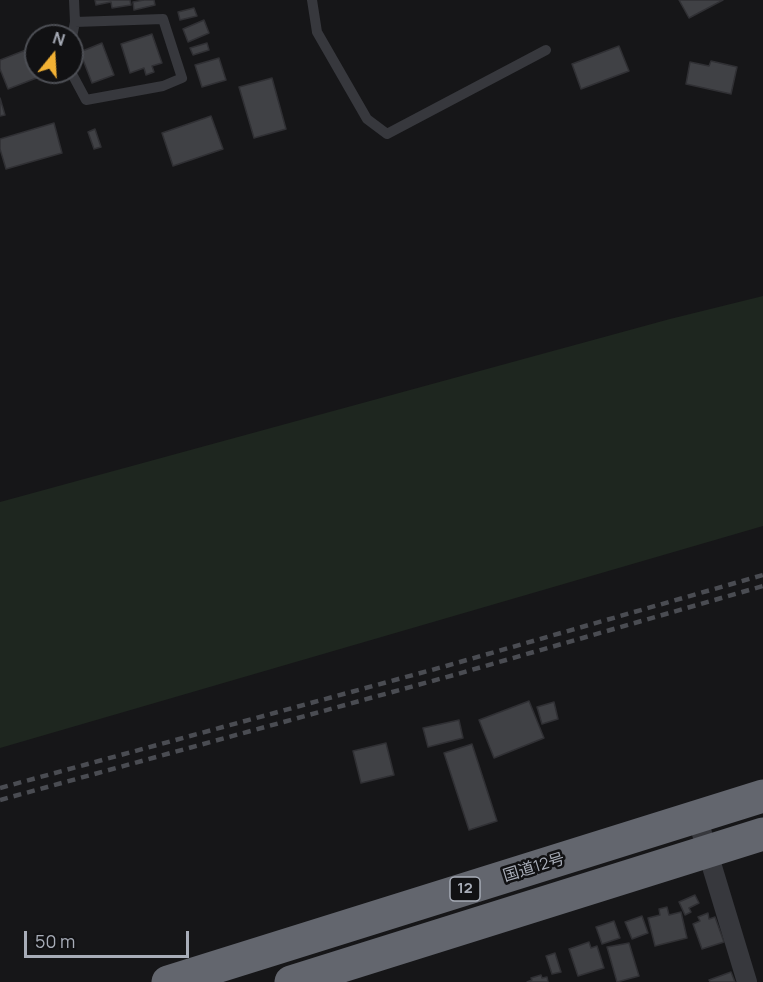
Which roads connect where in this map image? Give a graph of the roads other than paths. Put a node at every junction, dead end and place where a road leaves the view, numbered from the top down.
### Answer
1 (74, 0) edge
2 (312, 0) edge
3 (75, 22) joint
4 (546, 50) dead end
5 (77, 84) edge
6 (763, 796) edge
7 (697, 817) junction
8 (763, 834) edge
9 (708, 851) junction
10 (168, 982) edge
11 (291, 982) edge
12 (747, 982) edge

1 - 3 lane
2 - 4 lane
3 - 5 lane
6 - 7 highway, 国道12号 / 12
7 - 9 street
7 - 10 highway, 国道12号 / 12
8 - 9 highway, 12
9 - 11 highway, 12
9 - 12 street

